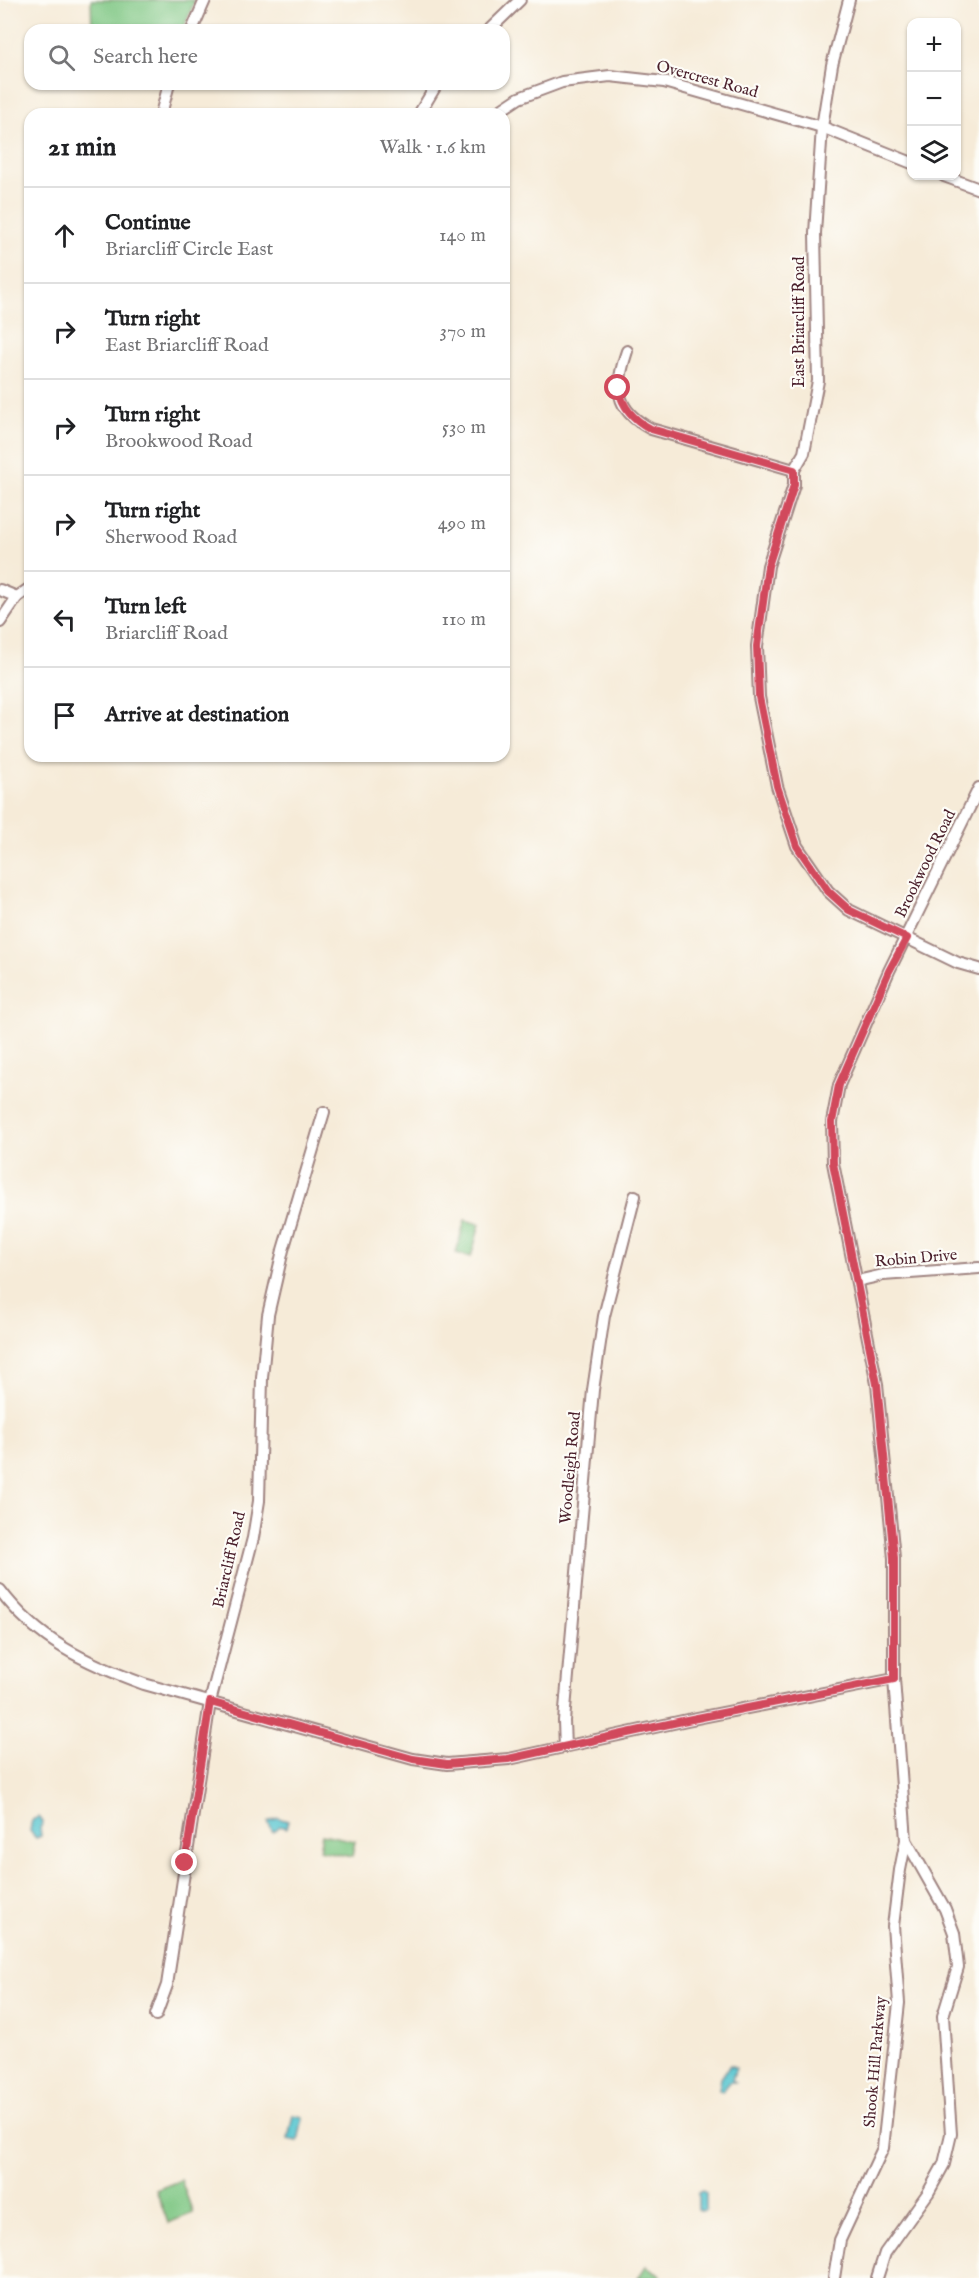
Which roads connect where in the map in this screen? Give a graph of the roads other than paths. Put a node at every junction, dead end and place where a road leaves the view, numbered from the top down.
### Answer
1 (205, 0) edge
2 (520, 0) edge
3 (849, 0) edge
4 (195, 24) edge
5 (495, 24) edge
6 (167, 90) edge
7 (433, 90) edge
8 (163, 108) edge
9 (422, 108) edge
10 (504, 108) edge
11 (822, 128) junction
12 (907, 161) edge
13 (955, 180) edge
14 (979, 189) edge
15 (627, 351) dead end
16 (794, 470) junction
17 (0, 590) edge
18 (24, 592) edge
19 (17, 597) junction
20 (0, 622) edge
21 (979, 788) edge
22 (907, 938) junction
23 (979, 969) edge
24 (324, 1112) dead end
25 (635, 1196) dead end
26 (979, 1268) edge
27 (857, 1281) junction
28 (0, 1590) edge
29 (894, 1679) junction
30 (210, 1702) junction
31 (565, 1748) junction
32 (904, 1797) joint
33 (906, 1840) junction
34 (156, 2015) dead end
35 (834, 2278) edge
36 (877, 2278) edge

1 - 4 street
2 - 5 street
3 - 11 street, East Briarcliff Road
6 - 8 street
7 - 9 street
10 - 11 street, Overcrest Road
11 - 12 street, Overcrest Road
11 - 16 street, East Briarcliff Road
13 - 14 street
15 - 16 street
16 - 22 street, East Briarcliff Road
17 - 19 street
18 - 19 street
19 - 20 street
21 - 22 street, Brookwood Road
22 - 23 street, East Briarcliff Road
22 - 27 street, Brookwood Road
24 - 30 street, Briarcliff Road
25 - 31 street, Woodleigh Road
26 - 27 street, Robin Drive
27 - 29 street, Brookwood Road
28 - 30 street
29 - 31 street
29 - 32 street, Brookwood Road
30 - 31 street
30 - 34 street, Briarcliff Road
32 - 33 street, Shook Hill Parkway
33 - 35 street, Shook Hill Parkway
33 - 36 street, Shook Hill Parkway

